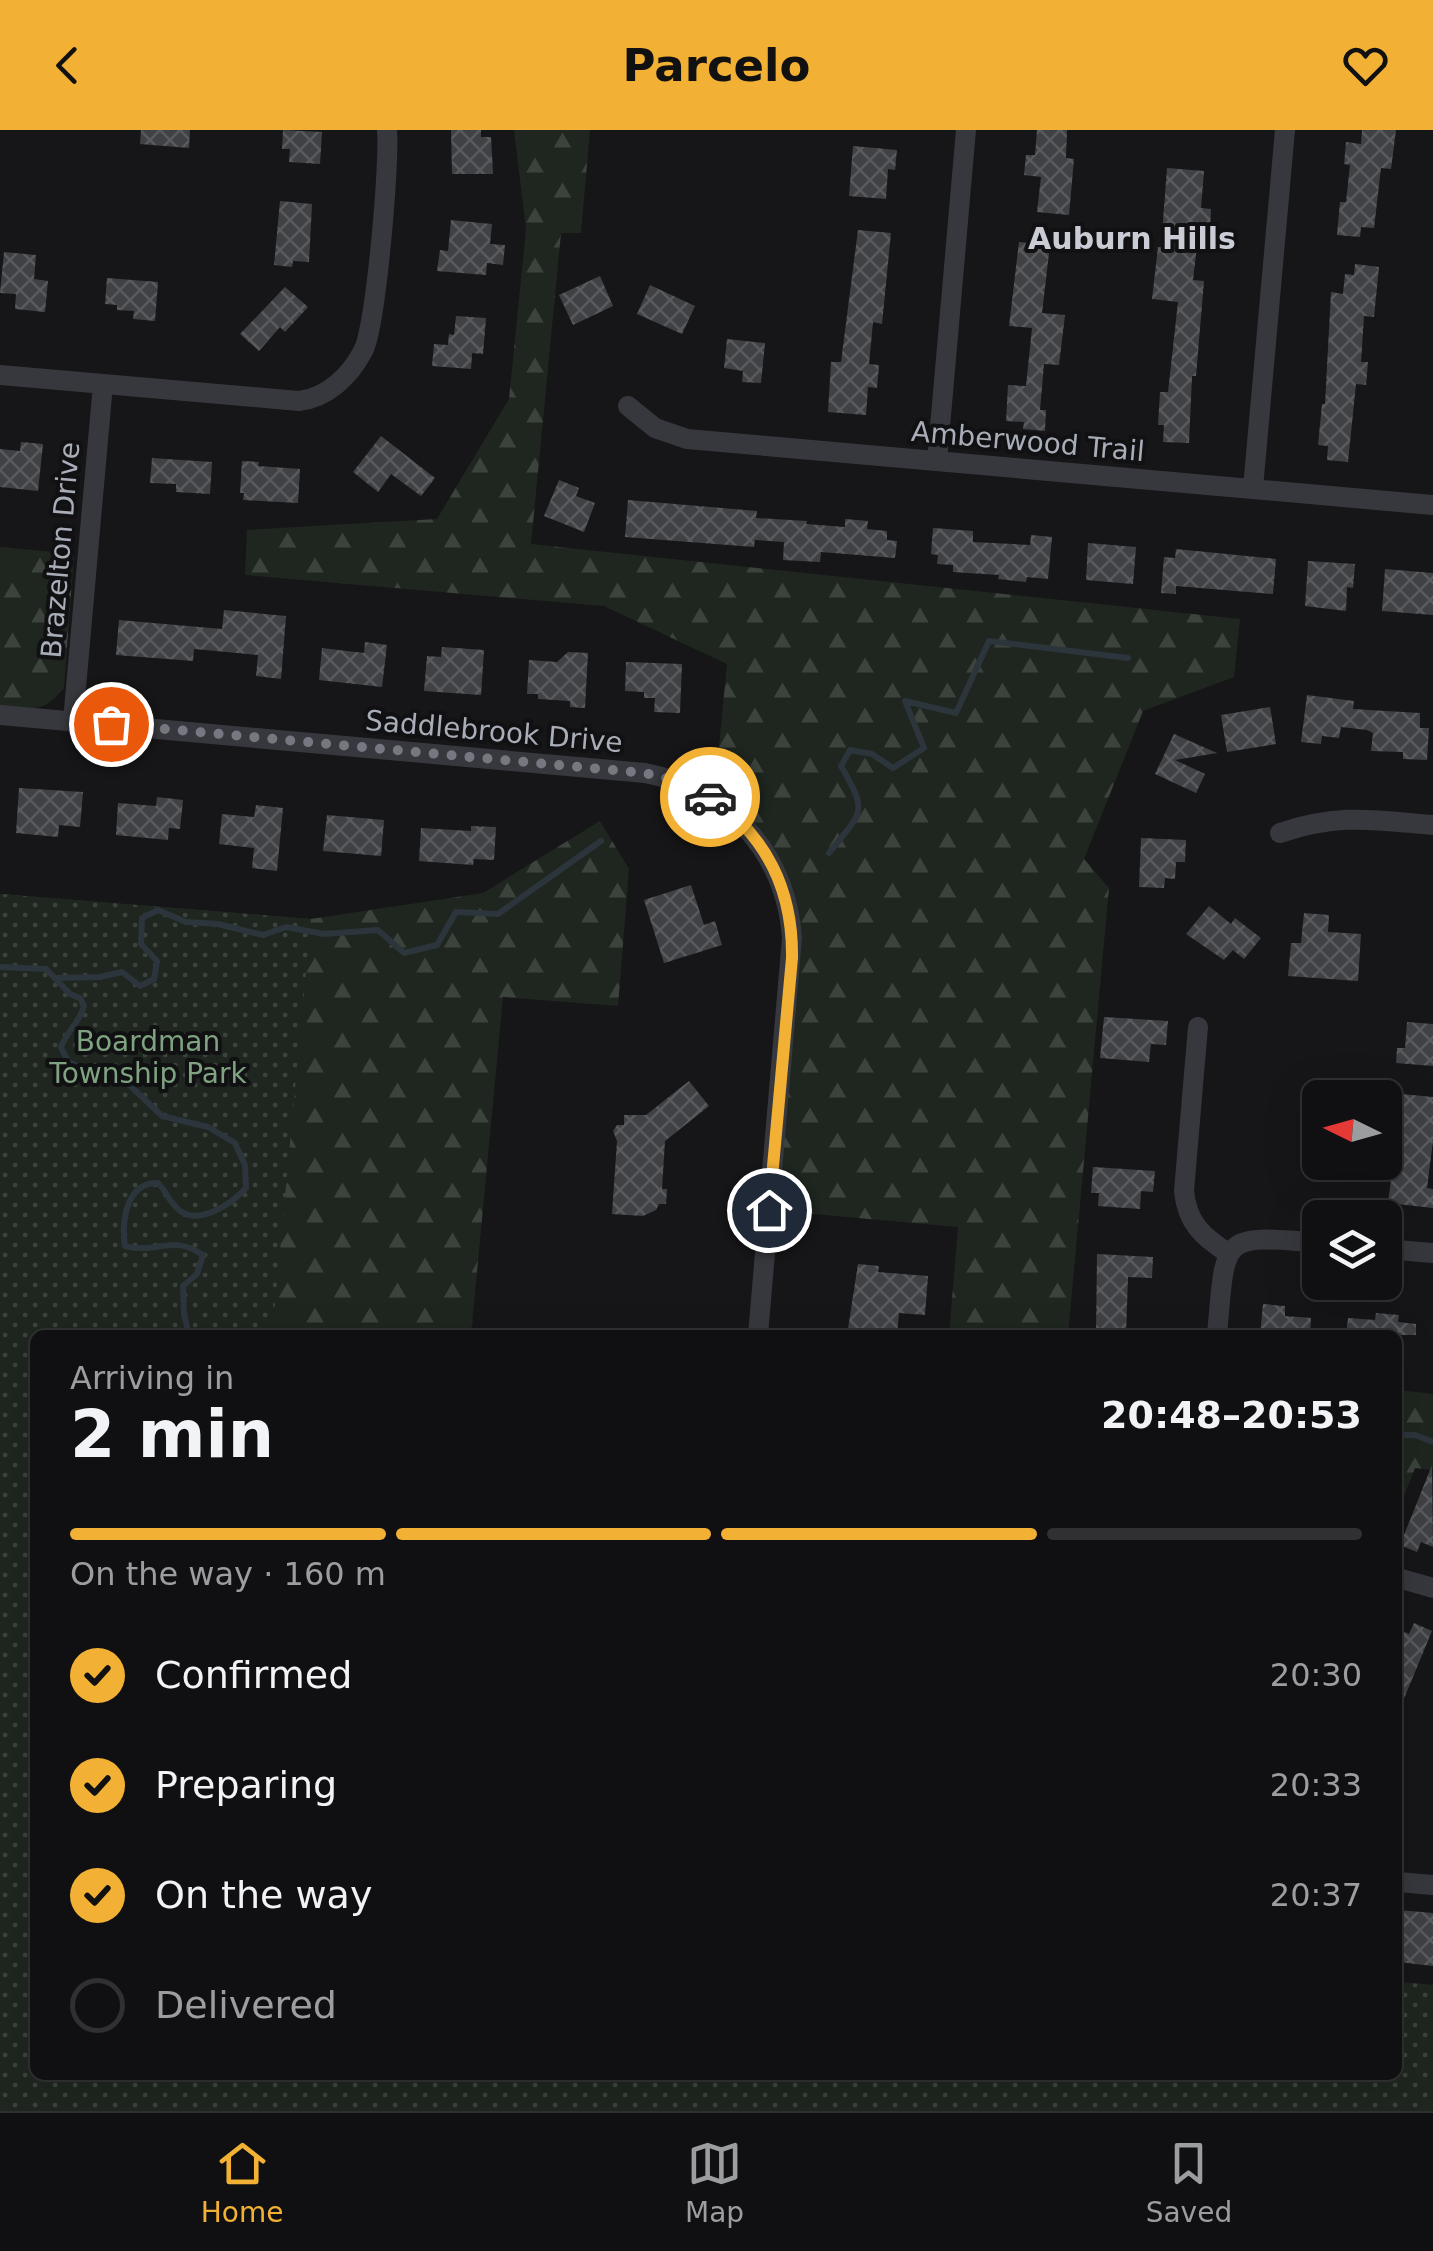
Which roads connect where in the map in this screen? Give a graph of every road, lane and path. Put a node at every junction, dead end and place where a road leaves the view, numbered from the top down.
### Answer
1 (387, 130) edge
2 (966, 130) edge
3 (1285, 130) edge
4 (0, 375) edge
5 (103, 384) junction
6 (628, 406) dead end
7 (937, 461) junction
8 (1254, 488) junction
9 (1433, 506) edge
10 (0, 715) edge
11 (73, 721) junction
12 (1433, 825) edge
13 (1280, 833) dead end
14 (1198, 1027) dead end
15 (1302, 1242) edge
16 (1402, 1250) edge
17 (1433, 1253) edge
18 (1228, 1254) junction
19 (758, 1330) edge
20 (1217, 1330) edge
21 (1402, 1579) edge
22 (1433, 1588) edge
23 (1402, 1882) edge
24 (1433, 1886) edge

1 - 5 street
2 - 7 street
3 - 8 street
4 - 5 street
5 - 11 street, Brazelton Drive
6 - 7 street, Amberwood Trail
7 - 8 street, Amberwood Trail
8 - 9 street, Amberwood Trail
10 - 11 street, Saddlebrook Drive
11 - 19 street, Saddlebrook Drive
12 - 13 street
14 - 18 street
15 - 18 street
16 - 17 street
18 - 20 street
21 - 22 street
23 - 24 street

